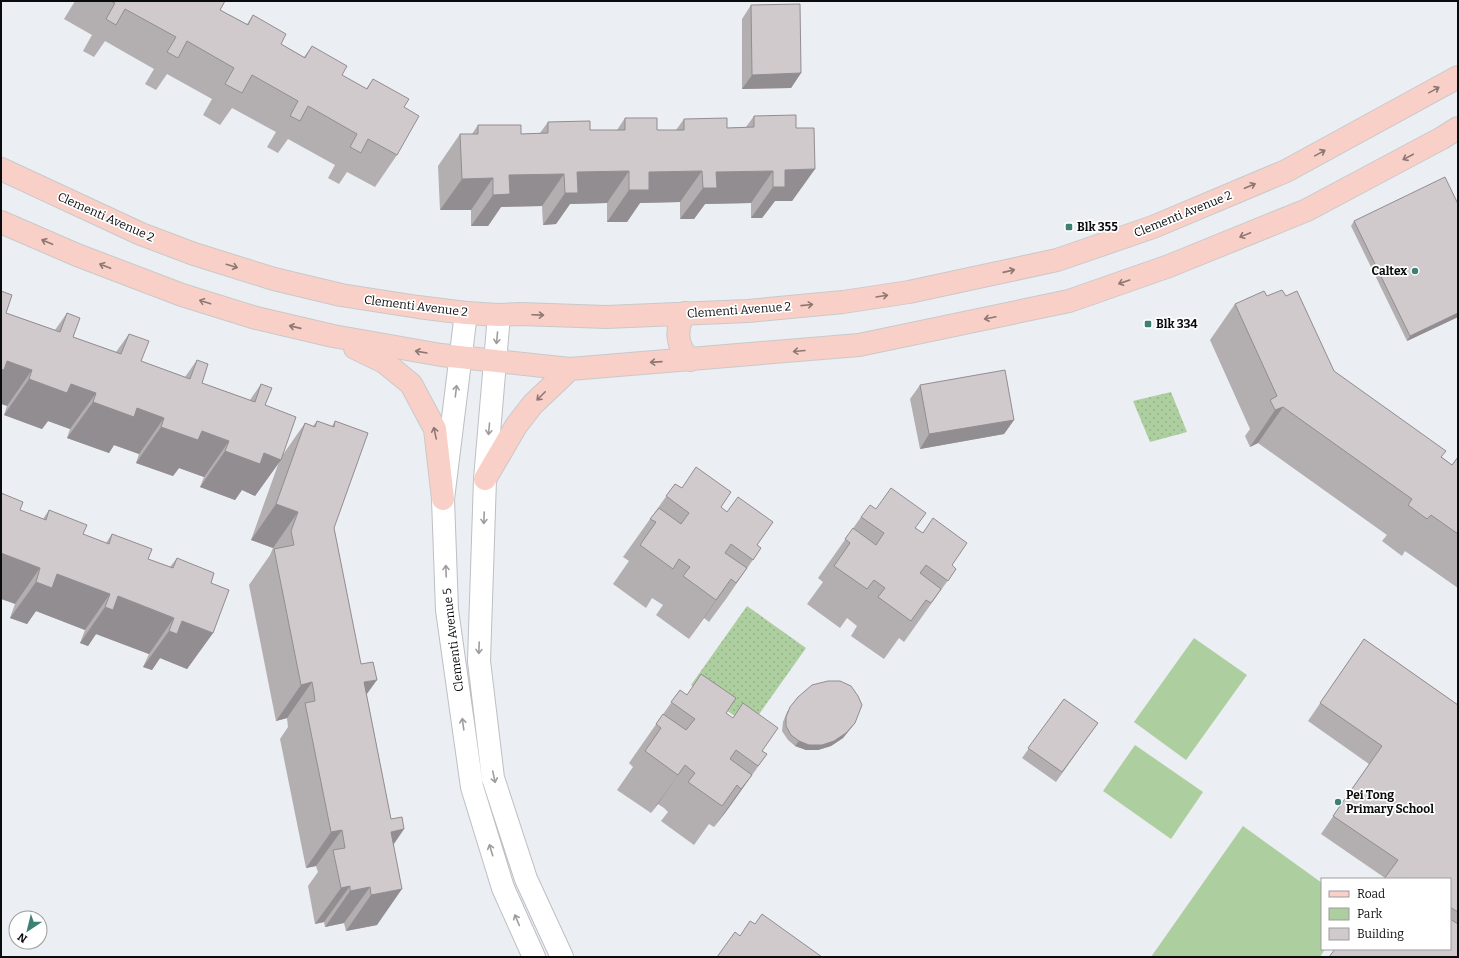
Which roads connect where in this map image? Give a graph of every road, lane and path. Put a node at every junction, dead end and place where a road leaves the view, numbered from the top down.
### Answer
1 (1458, 77) edge
2 (1458, 128) edge
3 (1, 153) edge
4 (1, 169) edge
5 (22, 179) junction
6 (6, 227) edge
7 (466, 313) junction
8 (685, 313) junction
9 (499, 314) junction
10 (333, 336) junction
11 (459, 358) junction
12 (690, 360) junction
13 (495, 362) junction
14 (570, 369) junction
15 (485, 480) junction
16 (443, 499) junction
17 (534, 957) edge
18 (562, 957) edge

8 -> 1 main road, Clementi Avenue 2
2 -> 12 main road
3 - 5 main road
4 - 5 main road, Clementi Avenue 2
5 -> 7 main road, Clementi Avenue 2
10 -> 6 main road
7 - 9 main road, Clementi Avenue 2
7 - 11 street, Clementi Avenue 5
9 -> 8 main road, Clementi Avenue 2
8 - 12 main road
9 -> 13 street, Clementi Avenue 5
11 -> 10 main road
16 -> 10 main road
11 - 13 main road
16 -> 11 street, Clementi Avenue 5
12 -> 14 main road
13 - 14 main road
13 -> 15 street, Clementi Avenue 5
14 -> 15 main road
15 -> 18 street, Clementi Avenue 5
17 -> 16 street, Clementi Avenue 5

